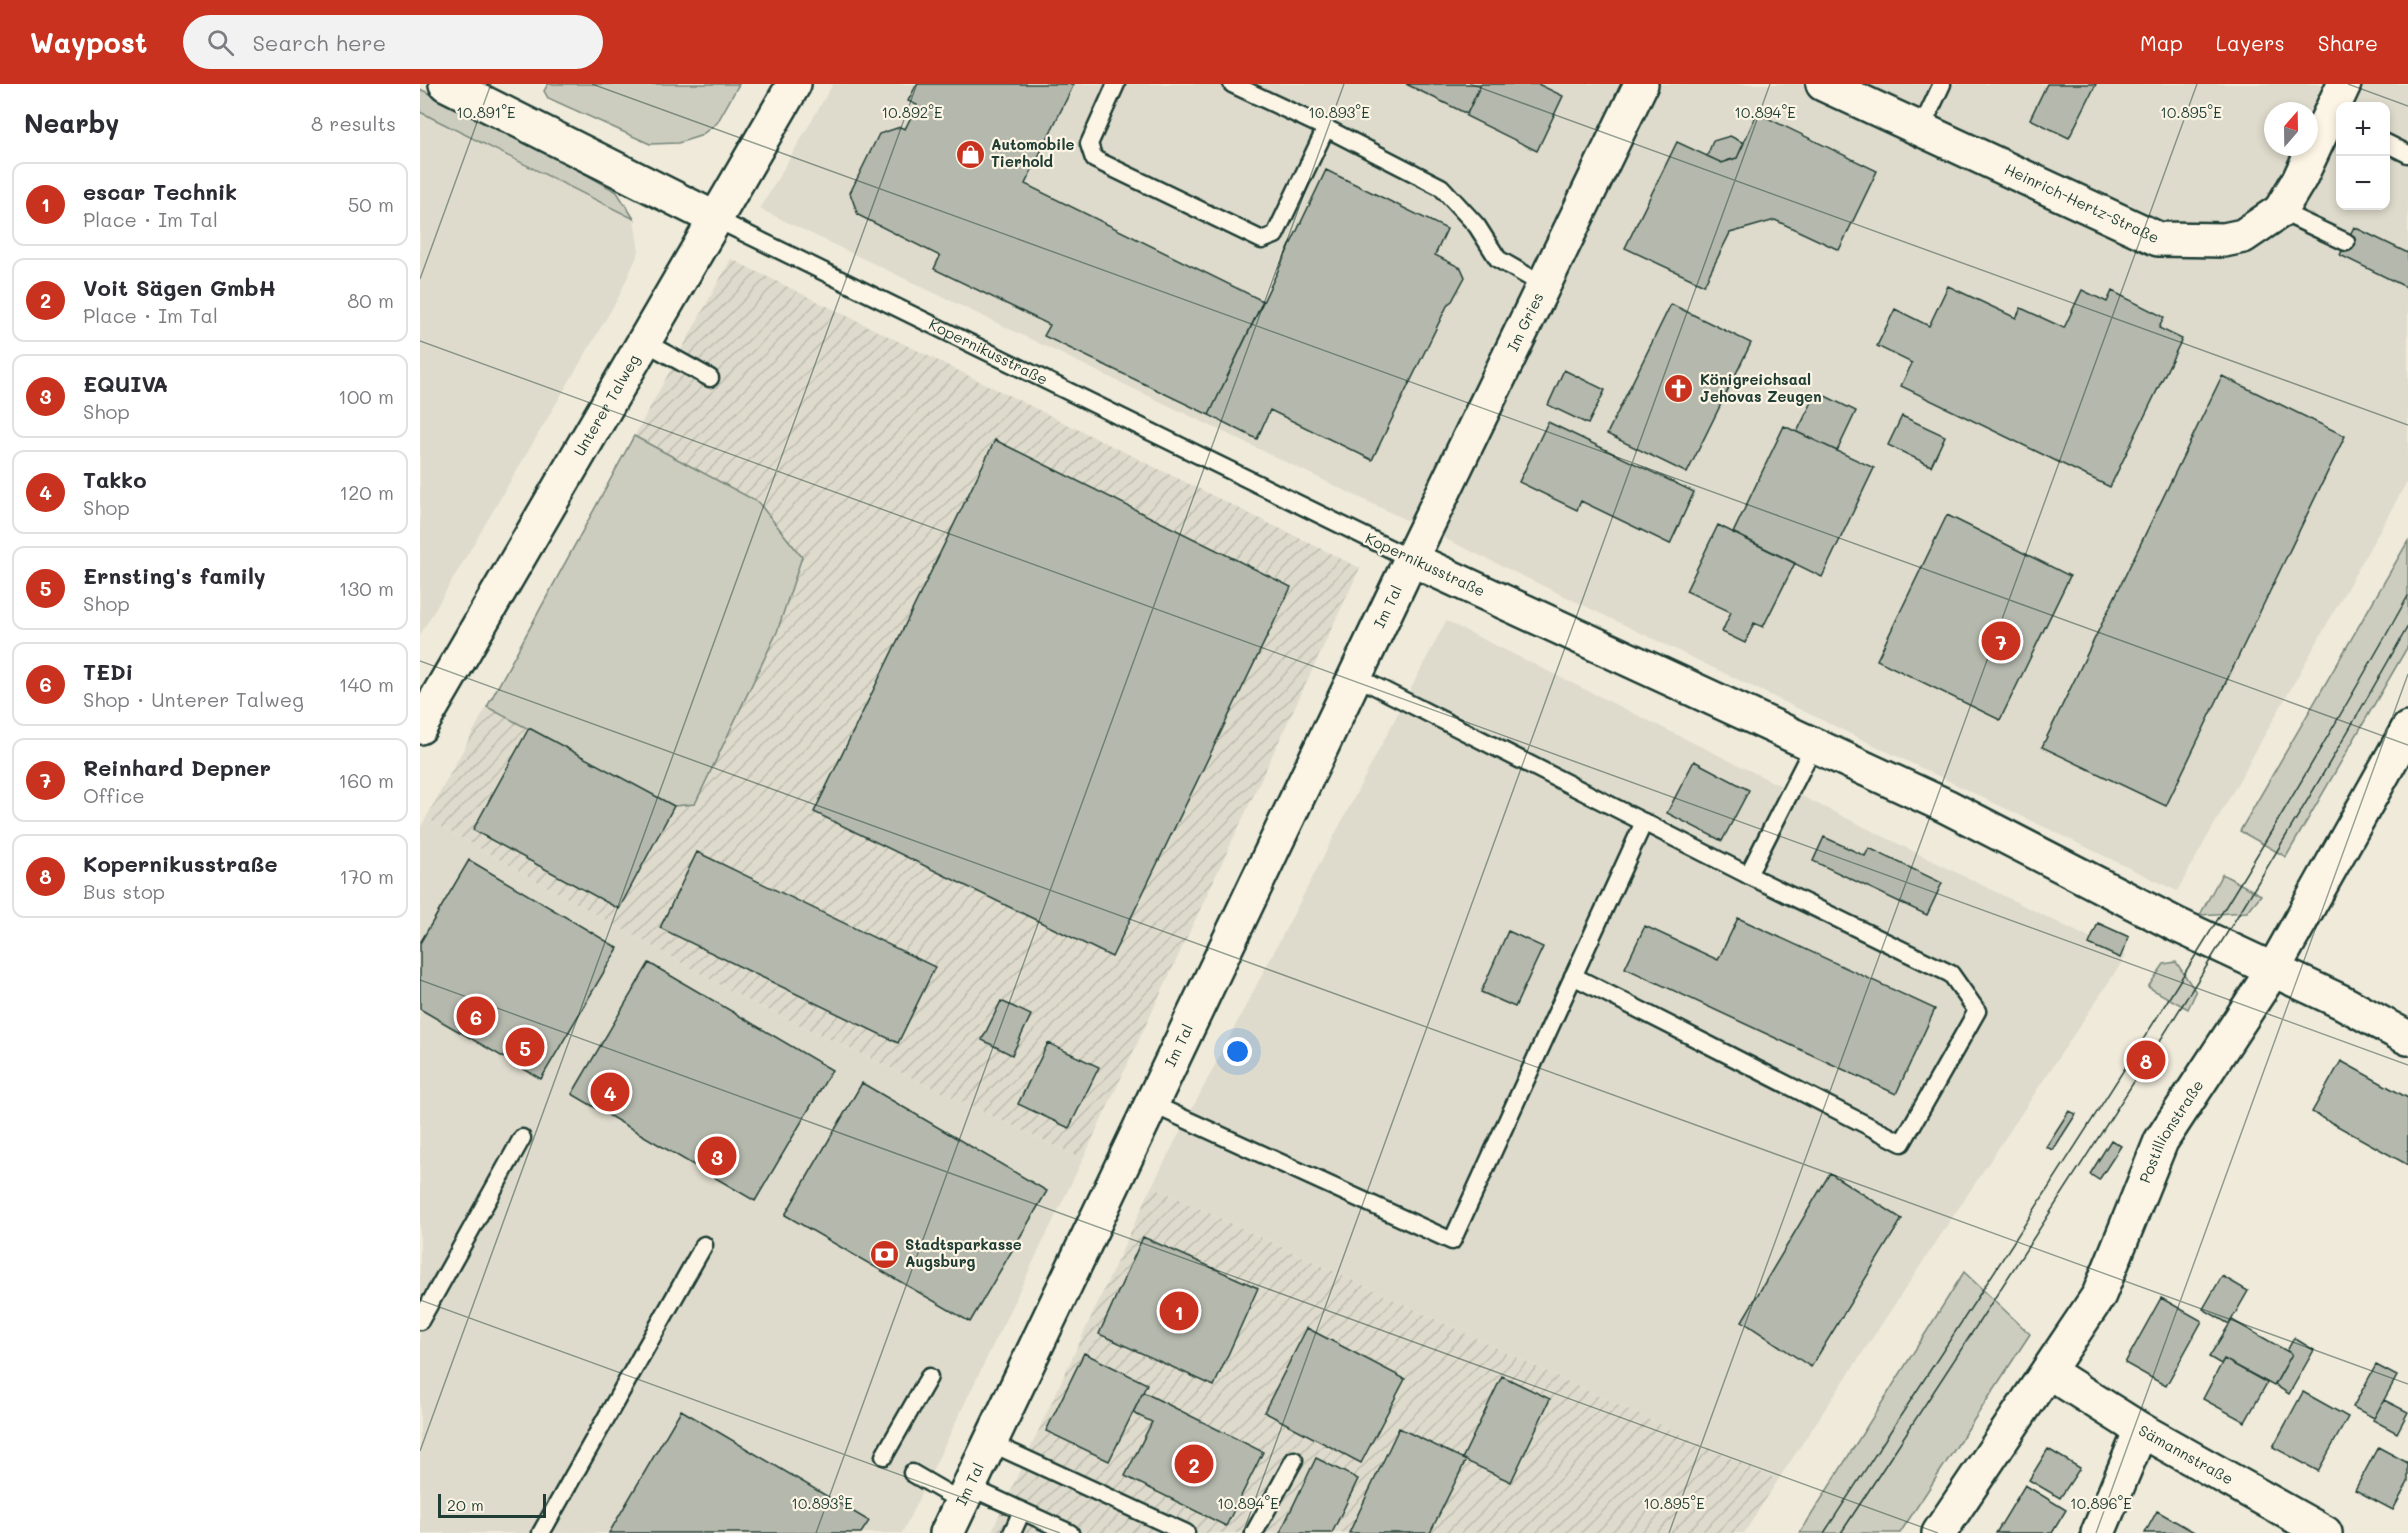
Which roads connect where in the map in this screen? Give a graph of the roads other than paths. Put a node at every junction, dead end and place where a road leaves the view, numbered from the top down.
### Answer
1 (446, 84) edge
2 (794, 84) edge
3 (1116, 84) edge
4 (1232, 84) edge
5 (1824, 84) edge
6 (1942, 84) edge
7 (2344, 84) edge
8 (1637, 85) edge
9 (2335, 119) edge
10 (1326, 128) junction
11 (1921, 129) junction
12 (2390, 145) edge
13 (2408, 154) edge
14 (2280, 211) junction
15 (716, 219) junction
16 (2346, 243) dead end
17 (1543, 285) junction
18 (643, 341) junction
19 (710, 378) dead end
20 (1411, 559) junction
21 (1355, 676) junction
22 (420, 727) edge
23 (2408, 729) edge
24 (1814, 745) junction
25 (1644, 822) junction
26 (1748, 875) junction
27 (2273, 970) junction
28 (1573, 976) junction
29 (2408, 1038) edge
30 (1152, 1104) junction
31 (522, 1138) dead end
32 (704, 1245) dead end
33 (420, 1321) edge
34 (2049, 1372) junction
35 (929, 1377) dead end
36 (2141, 1430) junction
37 (991, 1443) junction
38 (884, 1456) dead end
39 (1294, 1460) dead end
40 (912, 1473) dead end
41 (966, 1494) junction
42 (1022, 1511) junction
43 (541, 1533) edge
44 (947, 1533) edge
45 (1012, 1533) edge
46 (1070, 1533) edge
47 (1186, 1533) edge
48 (1254, 1533) edge
49 (1939, 1533) edge
50 (2098, 1533) edge
51 (2325, 1533) edge

1 - 15 street, Kopernikusstraße
2 - 15 street, Unterer Talweg
3 - 10 lane
4 - 10 lane
5 - 11 street, Heinrich-Hertz-Straße
6 - 11 lane
7 - 9 street, Heinrich-Hertz-Straße
8 - 17 street, Im Gries
9 - 14 street, Heinrich-Hertz-Straße
10 - 17 lane
11 - 14 street, Heinrich-Hertz-Straße
12 - 13 lane
14 - 16 lane
15 - 18 street, Unterer Talweg
15 - 20 lane, Kopernikusstraße
17 - 20 street, Im Gries
18 - 19 lane
18 - 22 street, Unterer Talweg
20 - 21 street, Im Tal
20 - 24 street, Kopernikusstraße
21 - 25 lane
21 - 30 street, Im Tal
23 - 27 street, Postillionstraße
24 - 26 lane
24 - 27 street, Kopernikusstraße
25 - 26 lane
25 - 28 lane
26 - 28 lane
27 - 29 street, Kopernikusstraße
27 - 34 street, Postillionstraße
28 - 30 lane
30 - 37 street, Im Tal
31 - 33 lane
32 - 43 lane
34 - 36 street, Sämannstraße
34 - 49 street, Postillionstraße
35 - 38 lane
36 - 50 street
36 - 51 street, Sämannstraße
37 - 41 street, Im Tal
37 - 47 lane
39 - 48 lane
40 - 41 lane
41 - 42 lane
41 - 44 street, Im Tal
42 - 45 lane
42 - 46 lane

